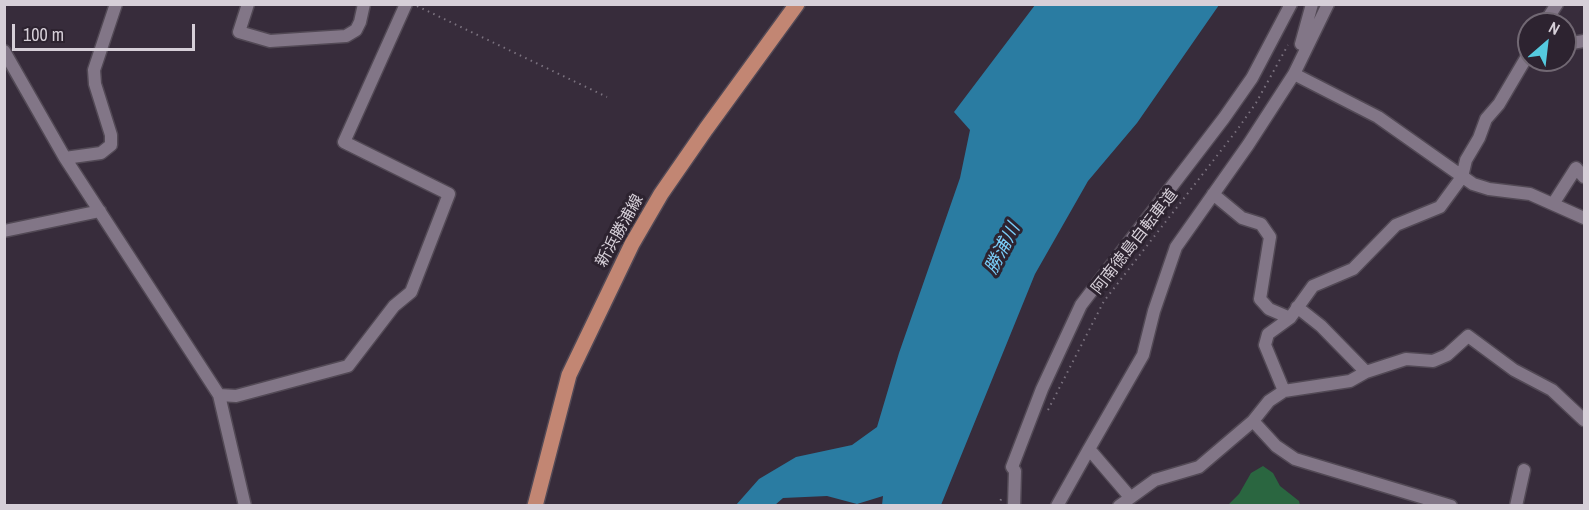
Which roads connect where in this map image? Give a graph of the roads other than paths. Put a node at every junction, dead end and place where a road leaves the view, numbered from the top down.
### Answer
1 (116, 4) edge
2 (248, 4) edge
3 (364, 4) edge
4 (406, 4) edge
5 (797, 4) edge
6 (1291, 4) edge
7 (1312, 4) edge
8 (1328, 4) edge
9 (4, 51) edge
10 (1296, 70) junction
11 (1518, 72) edge
12 (65, 158) junction
13 (1582, 169) edge
14 (1462, 177) junction
15 (1213, 194) junction
16 (1553, 204) junction
17 (100, 211) junction
18 (1584, 219) edge
19 (4, 231) edge
20 (1297, 307) junction
21 (1290, 318) junction
22 (1366, 372) junction
23 (1284, 391) junction
24 (219, 395) junction
25 (1584, 420) edge
26 (1253, 421) junction
27 (1089, 449) junction
28 (1524, 470) dead end
29 (1130, 497) junction
30 (245, 506) edge
31 (535, 506) edge
32 (1014, 506) edge
33 (1057, 506) edge
34 (1119, 506) edge
35 (1450, 506) edge
36 (1516, 506) edge

1 - 12 street
2 - 3 street
4 - 24 street
5 - 31 main road, 新浜勝浦線
6 - 32 street
7 - 10 street
8 - 10 street
9 - 12 street
10 - 14 street
10 - 15 street
11 - 14 street
12 - 17 street
13 - 16 street
14 - 16 street
14 - 20 street
15 - 21 street
15 - 27 street
16 - 18 street
17 - 19 street
17 - 24 street
20 - 21 street
20 - 22 street
21 - 23 street
22 - 23 street
22 - 25 street
23 - 26 street
24 - 30 street
26 - 29 street
26 - 35 street
27 - 29 street
27 - 33 street
28 - 36 street
29 - 34 street

